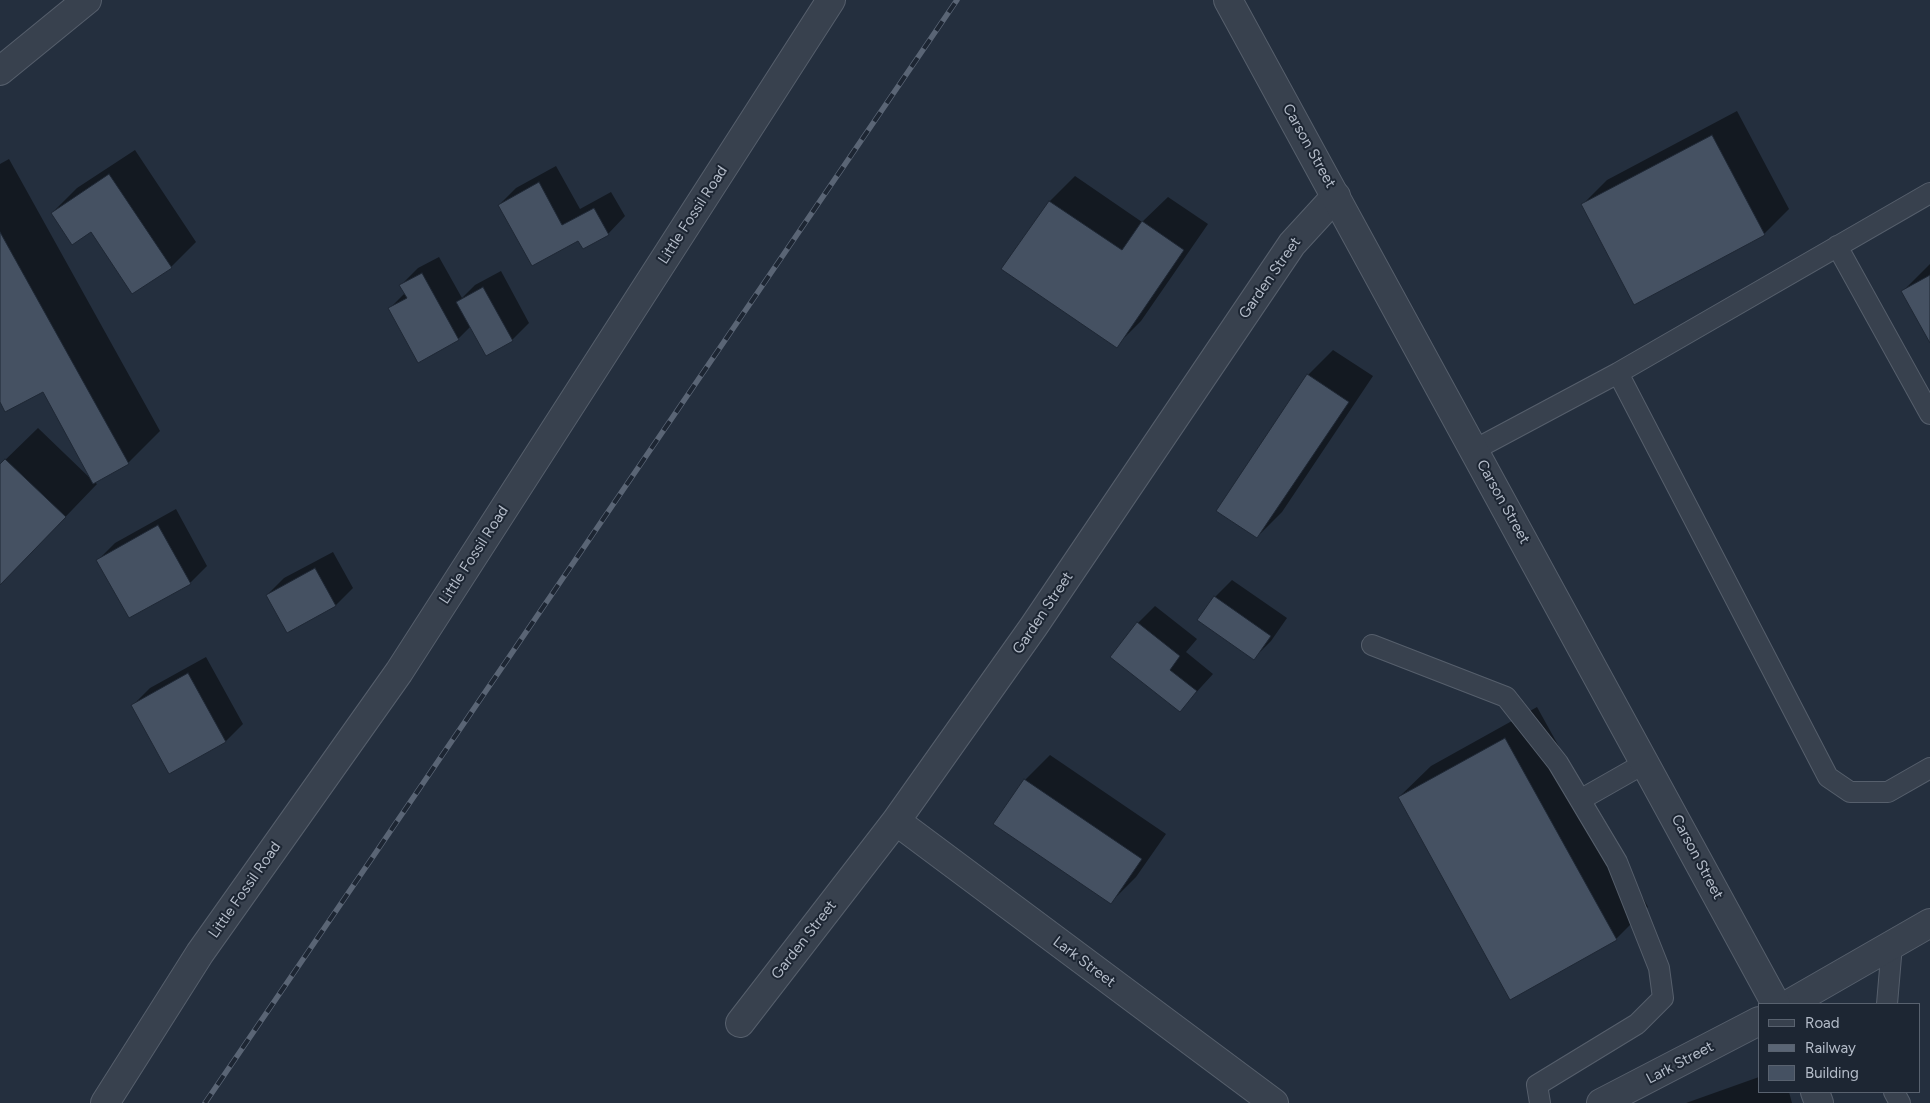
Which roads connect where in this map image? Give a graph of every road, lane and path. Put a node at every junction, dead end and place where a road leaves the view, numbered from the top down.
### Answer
1 (87, 0) edge
2 (831, 0) edge
3 (1228, 0) edge
4 (0, 71) edge
5 (1930, 193) edge
6 (1336, 196) junction
7 (1837, 246) junction
8 (1618, 373) junction
9 (1930, 414) edge
10 (1474, 450) junction
11 (1372, 645) dead end
12 (1645, 763) junction
13 (1930, 768) edge
14 (1580, 800) junction
15 (896, 821) junction
16 (1930, 923) edge
17 (1892, 945) junction
18 (1775, 1003) edge
19 (1792, 1003) edge
20 (1887, 1003) edge
21 (1758, 1022) edge
22 (740, 1023) dead end
23 (105, 1103) edge
24 (1274, 1103) edge
25 (1540, 1103) edge
26 (1601, 1103) edge

1 - 4 street
2 - 23 street, Little Fossil Road
3 - 6 street, Carson Street
5 - 7 lane
6 - 10 street, Carson Street
6 - 15 street, Garden Street
7 - 8 lane
7 - 9 lane
8 - 10 lane
8 - 13 lane
10 - 12 street, Carson Street
11 - 14 lane
12 - 14 lane
12 - 18 street, Carson Street
14 - 25 lane
15 - 22 street, Garden Street
15 - 24 street, Lark Street
16 - 17 street
17 - 19 street
17 - 20 lane
21 - 26 street, Lark Street

